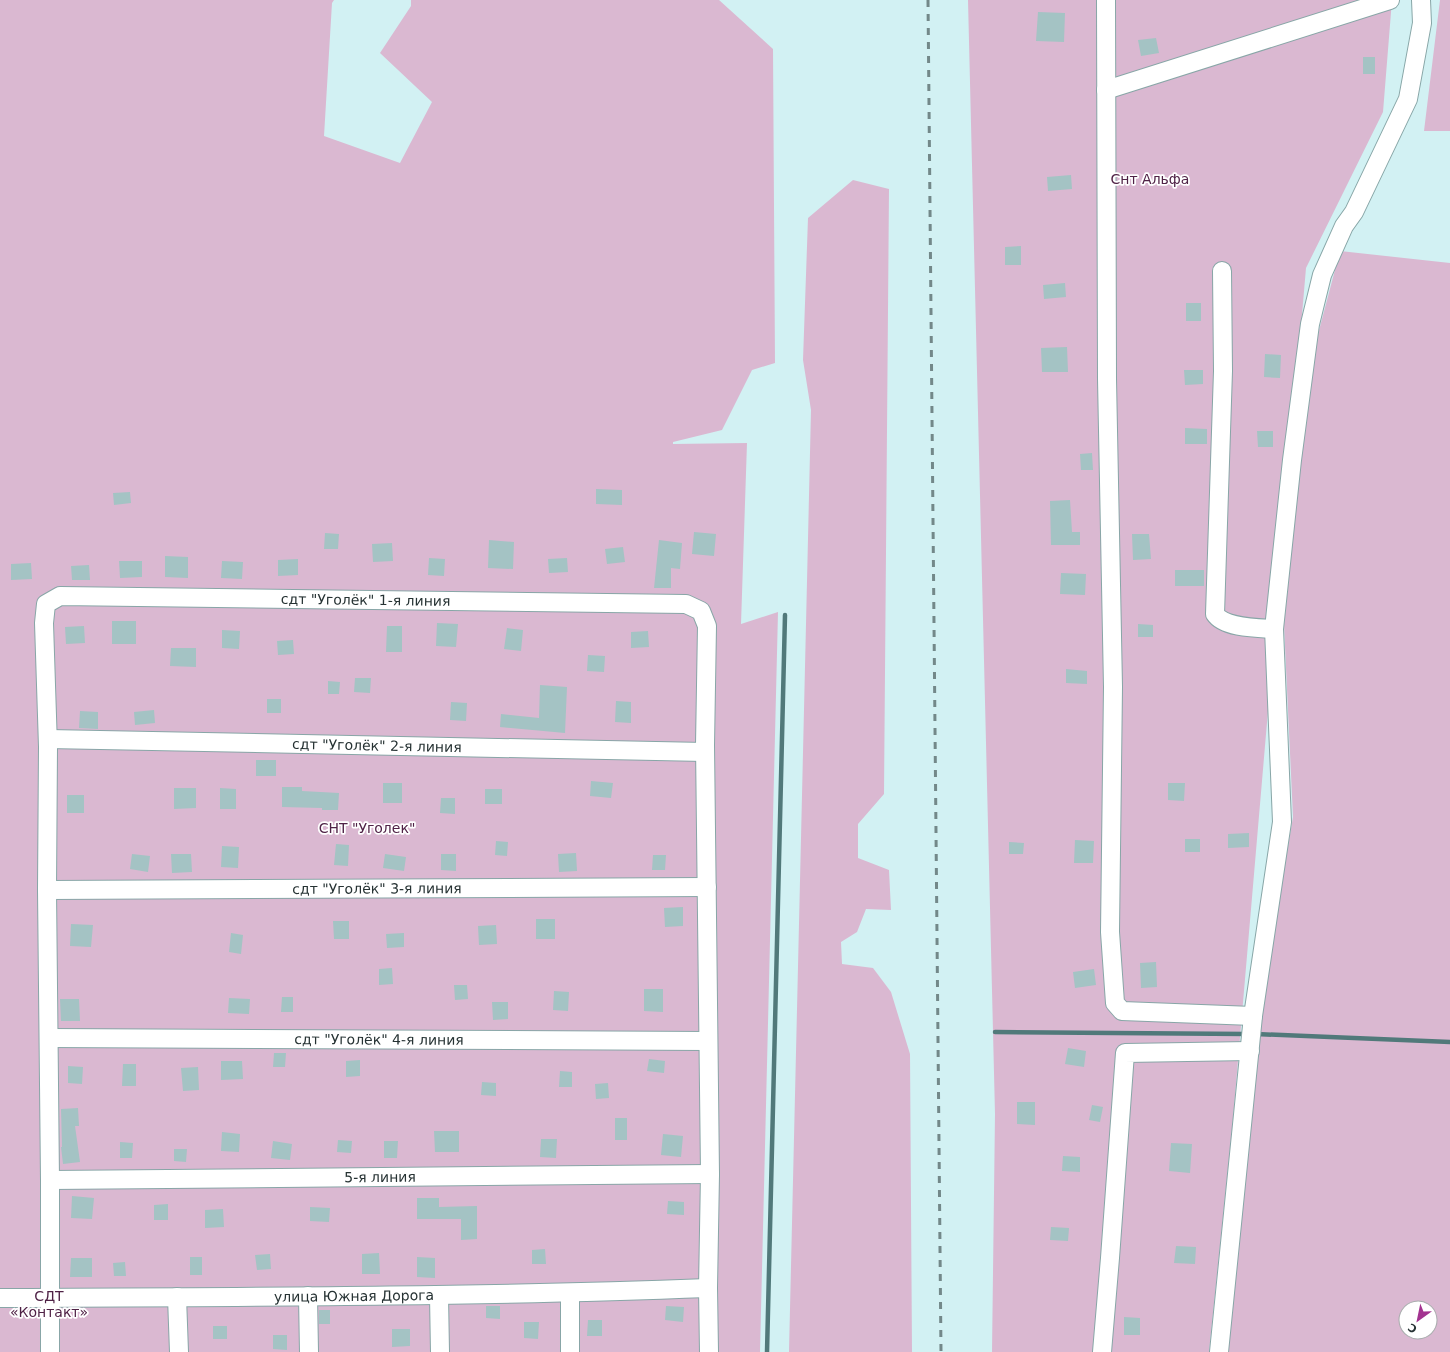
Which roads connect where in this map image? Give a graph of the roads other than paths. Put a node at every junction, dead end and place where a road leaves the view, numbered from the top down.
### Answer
1 (1106, 0) edge
2 (1390, 0) edge
3 (1421, 0) edge
4 (1106, 90) junction
5 (1222, 271) dead end
6 (1274, 629) junction
7 (48, 739) junction
8 (705, 752) junction
9 (707, 887) junction
10 (47, 890) junction
11 (1253, 1016) junction
12 (49, 1038) junction
13 (708, 1041) junction
14 (1250, 1051) junction
15 (710, 1174) junction
16 (50, 1180) junction
17 (708, 1288) junction
18 (570, 1293) junction
19 (308, 1296) junction
20 (439, 1296) junction
21 (50, 1297) junction
22 (177, 1297) junction
23 (0, 1298) edge
24 (50, 1352) edge
25 (179, 1352) edge
26 (309, 1352) edge
27 (440, 1352) edge
28 (570, 1352) edge
29 (709, 1352) edge
30 (1102, 1352) edge
31 (1219, 1352) edge

1 - 4 street
2 - 4 street
3 - 6 street
4 - 11 street
5 - 6 street
6 - 11 street
7 - 8 street, сдт "Уголёк" 2-я линия
7 - 8 street, сдт "Уголёк" 1-я линия
7 - 10 street
8 - 9 street
9 - 10 street, сдт "Уголёк" 3-я линия
9 - 13 street
10 - 12 street
11 - 14 street
12 - 13 street, сдт "Уголёк" 4-я линия
12 - 16 street
13 - 15 street
14 - 30 street
14 - 31 street
15 - 16 street, 5-я линия
15 - 17 street
16 - 21 street
17 - 18 street, улица Южная Дорога
17 - 29 street
18 - 20 street, улица Южная Дорога
18 - 28 street
19 - 20 street, улица Южная Дорога
19 - 22 street, улица Южная Дорога
19 - 26 street
20 - 27 street
21 - 22 street, улица Южная Дорога
21 - 23 street, улица Южная Дорога
21 - 24 street
22 - 25 street

